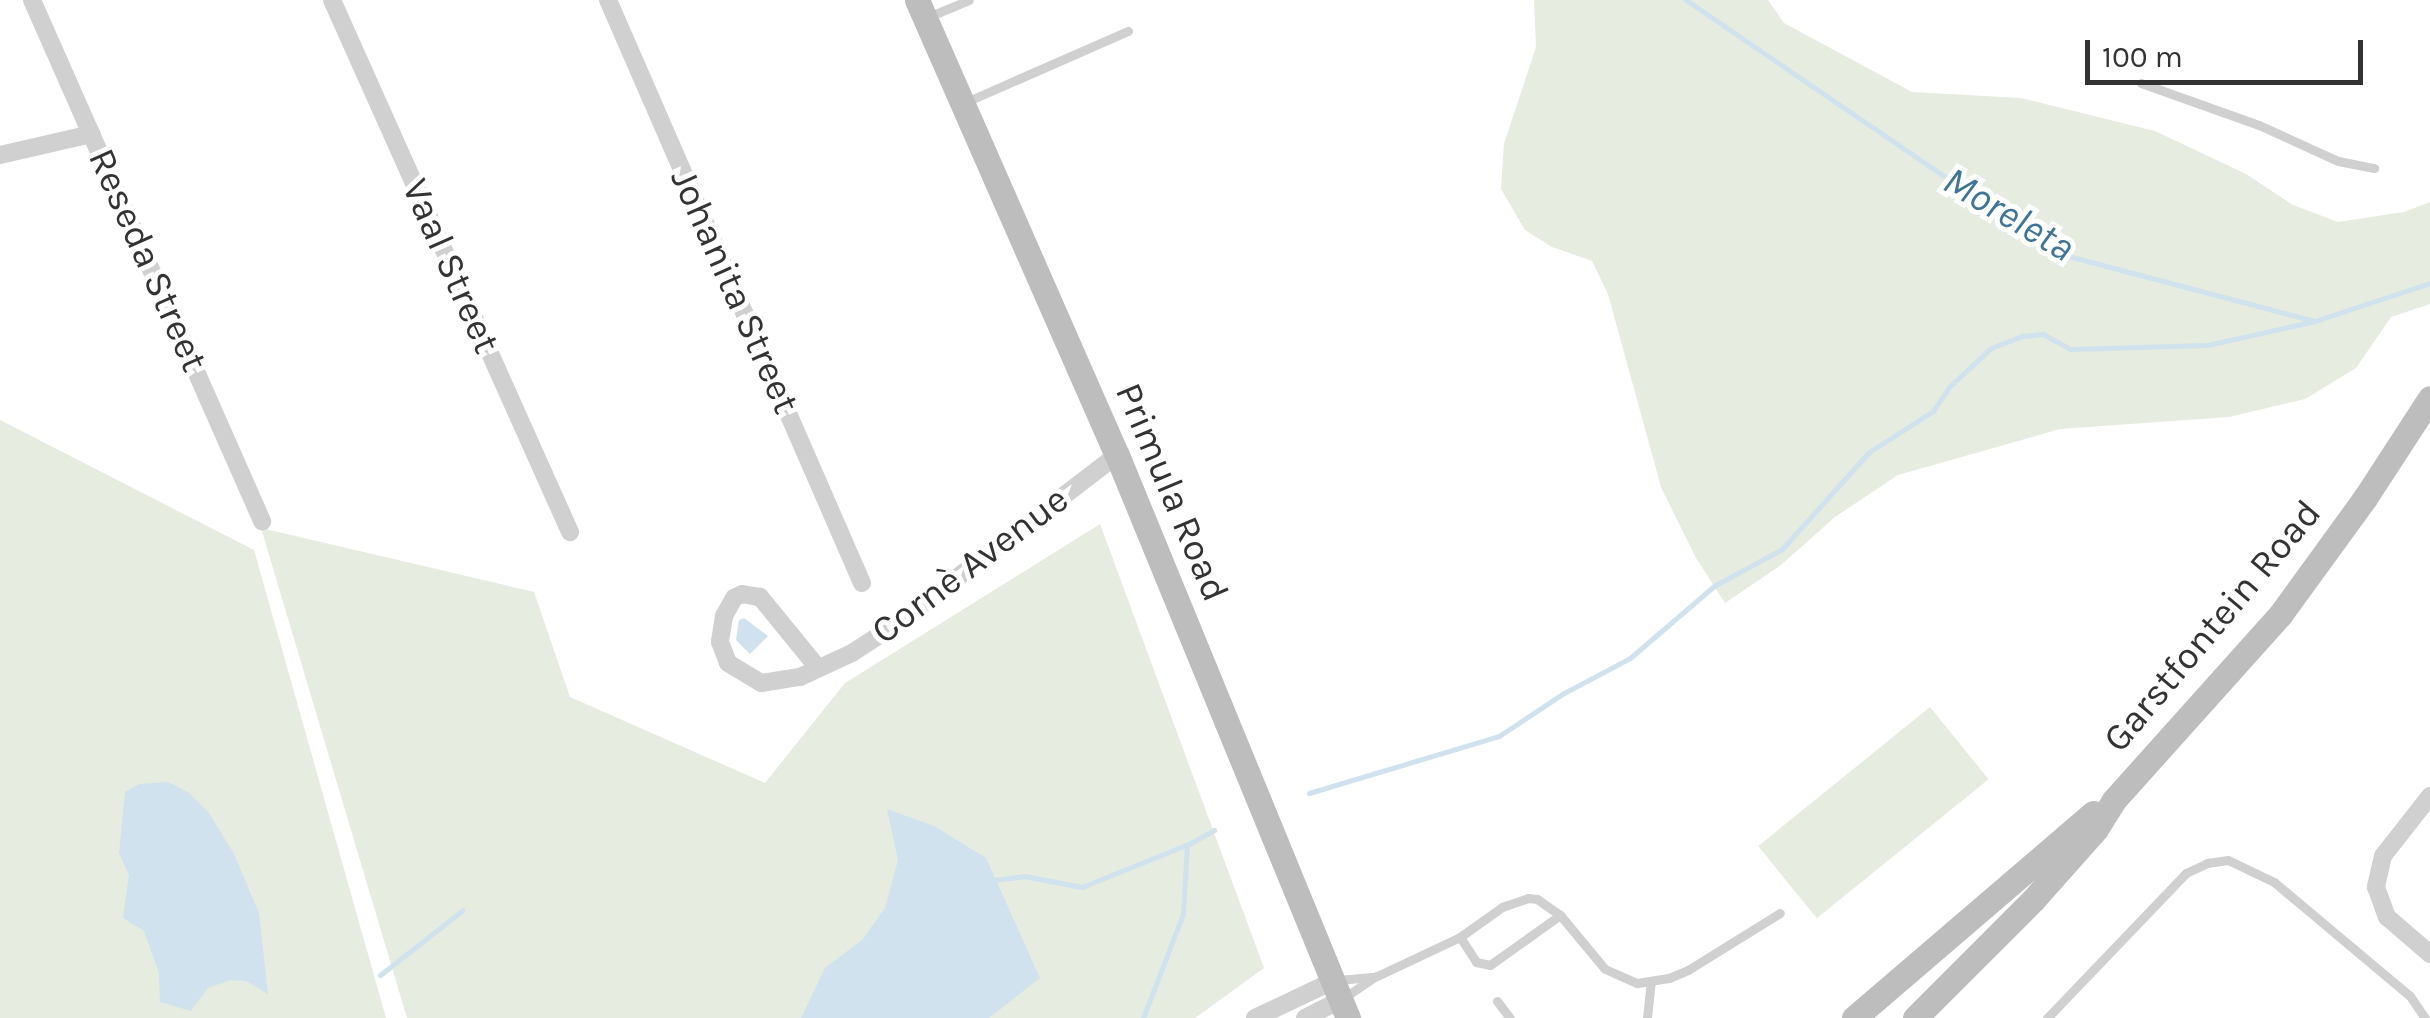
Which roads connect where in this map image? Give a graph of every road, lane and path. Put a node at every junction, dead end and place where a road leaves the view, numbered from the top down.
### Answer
1 (32, 0) edge
2 (332, 0) edge
3 (608, 0) edge
4 (964, 1) edge
5 (921, 9) edge
6 (1128, 31) dead end
7 (2141, 83) dead end
8 (962, 104) junction
9 (92, 134) junction
10 (0, 155) edge
11 (2374, 168) dead end
12 (2430, 398) edge
13 (1117, 454) junction
14 (262, 521) dead end
15 (570, 532) dead end
16 (862, 583) dead end
17 (818, 668) junction
18 (2430, 796) edge
19 (2114, 800) junction
20 (1780, 913) dead end
21 (1560, 916) junction
22 (1460, 937) junction
23 (2430, 954) edge
24 (1375, 977) junction
25 (1651, 982) junction
26 (1340, 1000) edge
27 (1497, 1001) dead end
28 (1285, 1010) edge
29 (1256, 1018) edge
30 (1304, 1018) edge
31 (1510, 1018) edge
32 (1647, 1018) edge
33 (1854, 1018) edge
34 (1915, 1018) edge
35 (2047, 1018) edge
36 (2425, 1018) edge

1 - 9 street, Reseda Street
2 - 15 street, Vaal Street
3 - 16 street, Johanita Street
4 - 5 lane
5 - 8 main road, Primula Road
6 - 8 lane
7 - 11 lane
8 - 13 main road, Primula Road
9 - 10 street
9 - 14 street, Reseda Street
12 - 19 main road, Garstfontein Road
13 - 17 street, Cornè Avenue
13 - 26 main road, Primula Road
17 - 17 street, Cornè Avenue
18 - 23 street
19 - 33 main road, Garstfontein Road
19 - 34 main road, Garstfontein Road
20 - 25 lane
21 - 22 lane
21 - 22 lane
21 - 25 lane
22 - 24 lane
24 - 26 lane
24 - 26 lane
25 - 32 lane
26 - 28 street
26 - 30 street
27 - 31 lane
28 - 29 street
35 - 36 lane

